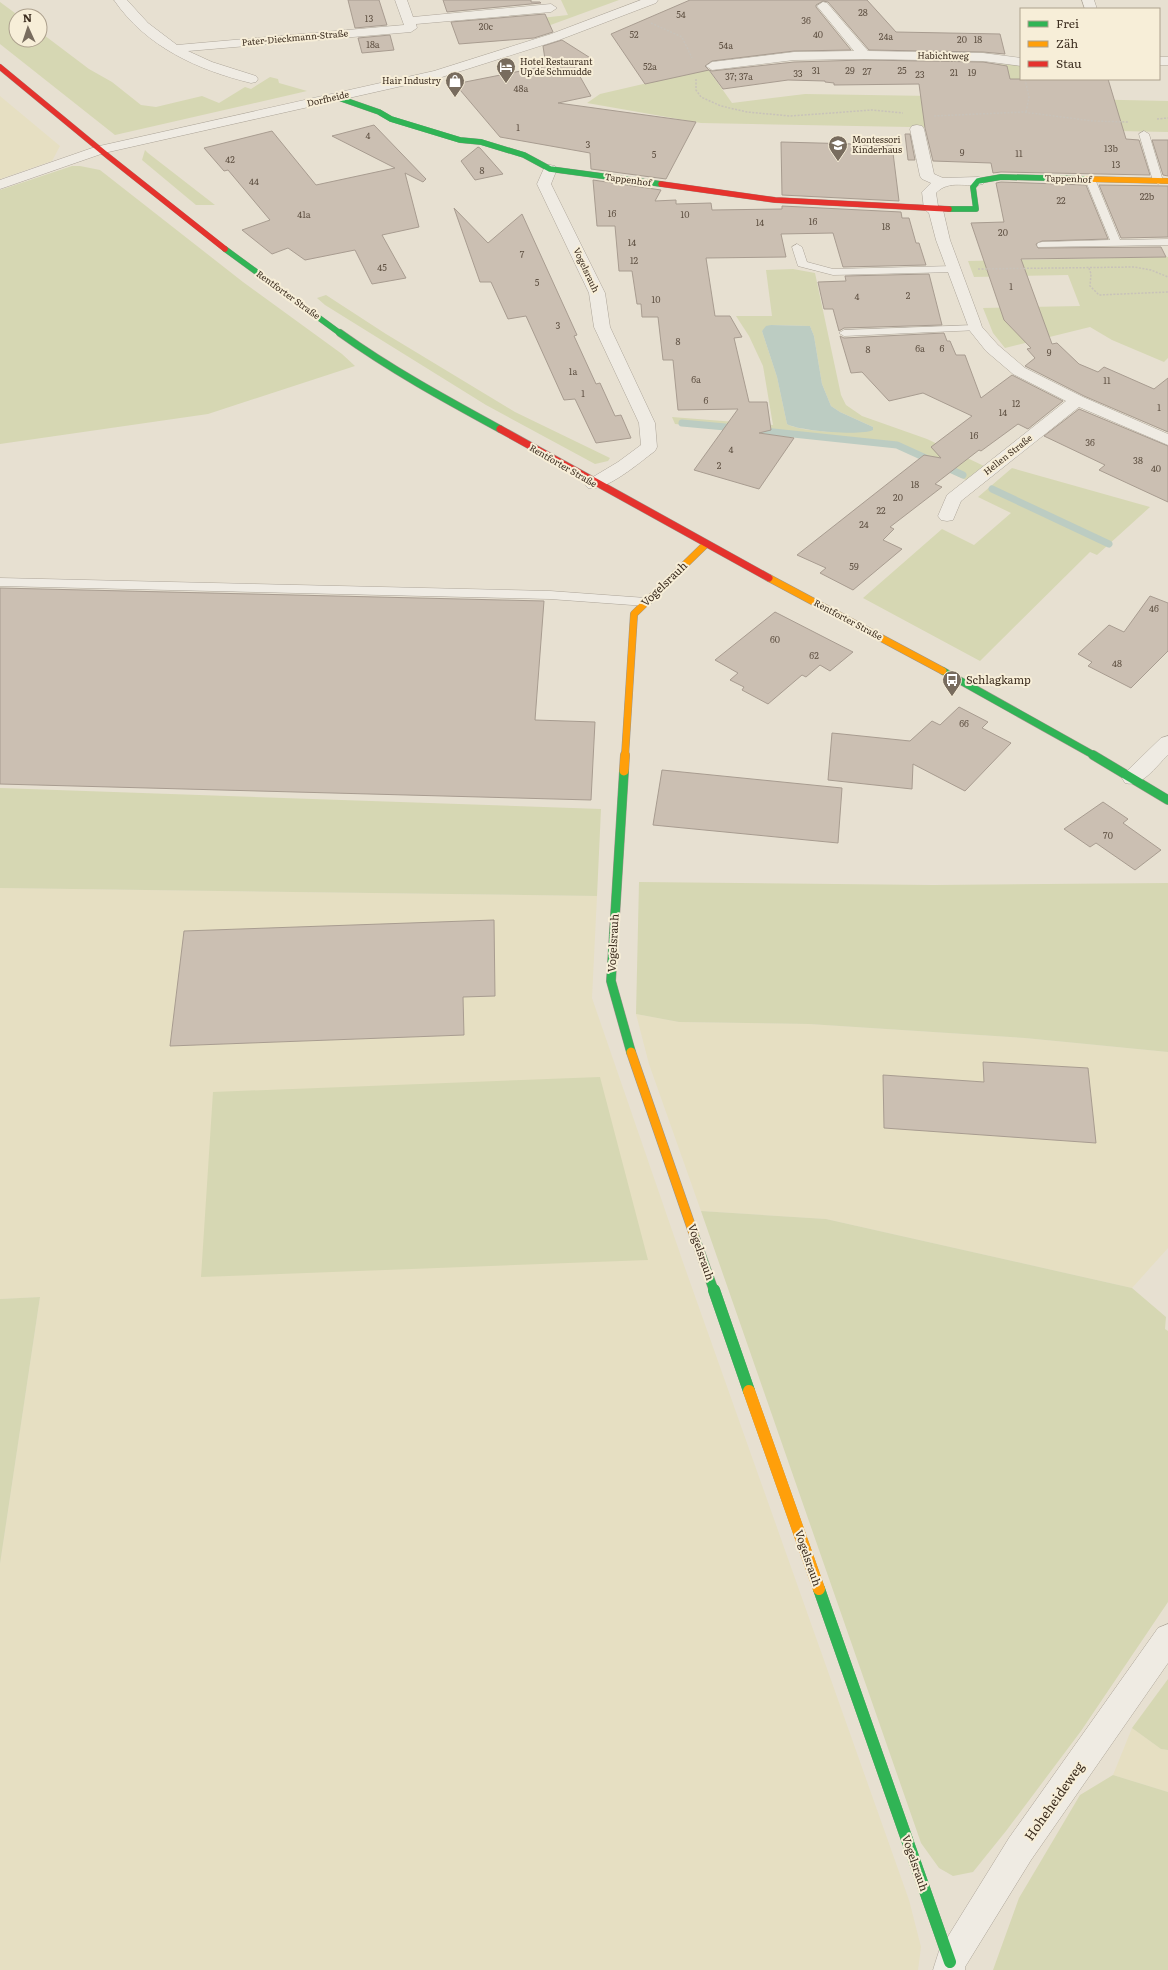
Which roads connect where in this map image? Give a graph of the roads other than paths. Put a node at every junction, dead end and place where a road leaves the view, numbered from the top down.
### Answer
1 (120, 0) edge
2 (401, 0) edge
3 (487, 0) edge
4 (652, 0) edge
5 (823, 6) dead end
6 (551, 8) dead end
7 (493, 13) junction
8 (409, 21) junction
9 (172, 49) junction
10 (864, 55) junction
11 (1020, 62) edge
12 (712, 66) dead end
13 (0, 68) edge
14 (251, 79) dead end
15 (336, 97) junction
16 (917, 129) dead end
17 (1144, 134) dead end
18 (100, 150) junction
19 (550, 169) junction
20 (1090, 179) junction
21 (978, 181) junction
22 (1163, 181) edge
23 (941, 182) junction
24 (0, 185) edge
25 (934, 209) junction
26 (1168, 242) edge
27 (1116, 243) junction
28 (1042, 245) dead end
29 (797, 247) dead end
30 (954, 269) junction
31 (975, 328) junction
32 (844, 333) dead end
33 (1077, 400) junction
34 (1168, 440) edge
35 (594, 484) junction
36 (947, 516) dead end
37 (705, 545) junction
38 (0, 582) edge
39 (646, 602) junction
40 (1168, 743) edge
41 (1132, 778) junction
42 (1168, 800) edge
43 (1168, 1638) edge
44 (950, 1966) edge

1 - 9 street
2 - 8 street
3 - 7 street
4 - 15 street, Dorfheide
5 - 10 street
6 - 7 street
7 - 8 street
8 - 9 street, Pater-Dieckmann-Straße
9 - 14 street
10 - 11 street, Habichtweg
10 - 12 street, Habichtweg
13 - 18 street, Rentforter Straße
15 - 18 street, Dorfheide
15 - 19 street, Tappenhof
16 - 23 street
17 - 22 lane, Tappenhof
18 - 24 street, Dorfheide
18 - 35 street, Rentforter Straße
19 - 25 street, Tappenhof
19 - 35 street, Vogelsrauh
20 - 21 street, Tappenhof
20 - 22 street, Tappenhof
20 - 27 lane
21 - 23 street, Tappenhof
21 - 25 street, Tappenhof
23 - 25 street
25 - 30 street
26 - 27 lane
27 - 28 lane
29 - 30 lane
30 - 31 street
31 - 32 lane
31 - 33 street
33 - 34 street
33 - 36 street, Hellen Straße
35 - 37 street, Rentforter Straße
37 - 39 street, Vogelsrauh
37 - 41 street, Rentforter Straße
38 - 39 lane
39 - 44 street, Vogelsrauh
40 - 41 street
41 - 42 street, Rentforter Straße
43 - 44 street, Hoheheideweg

